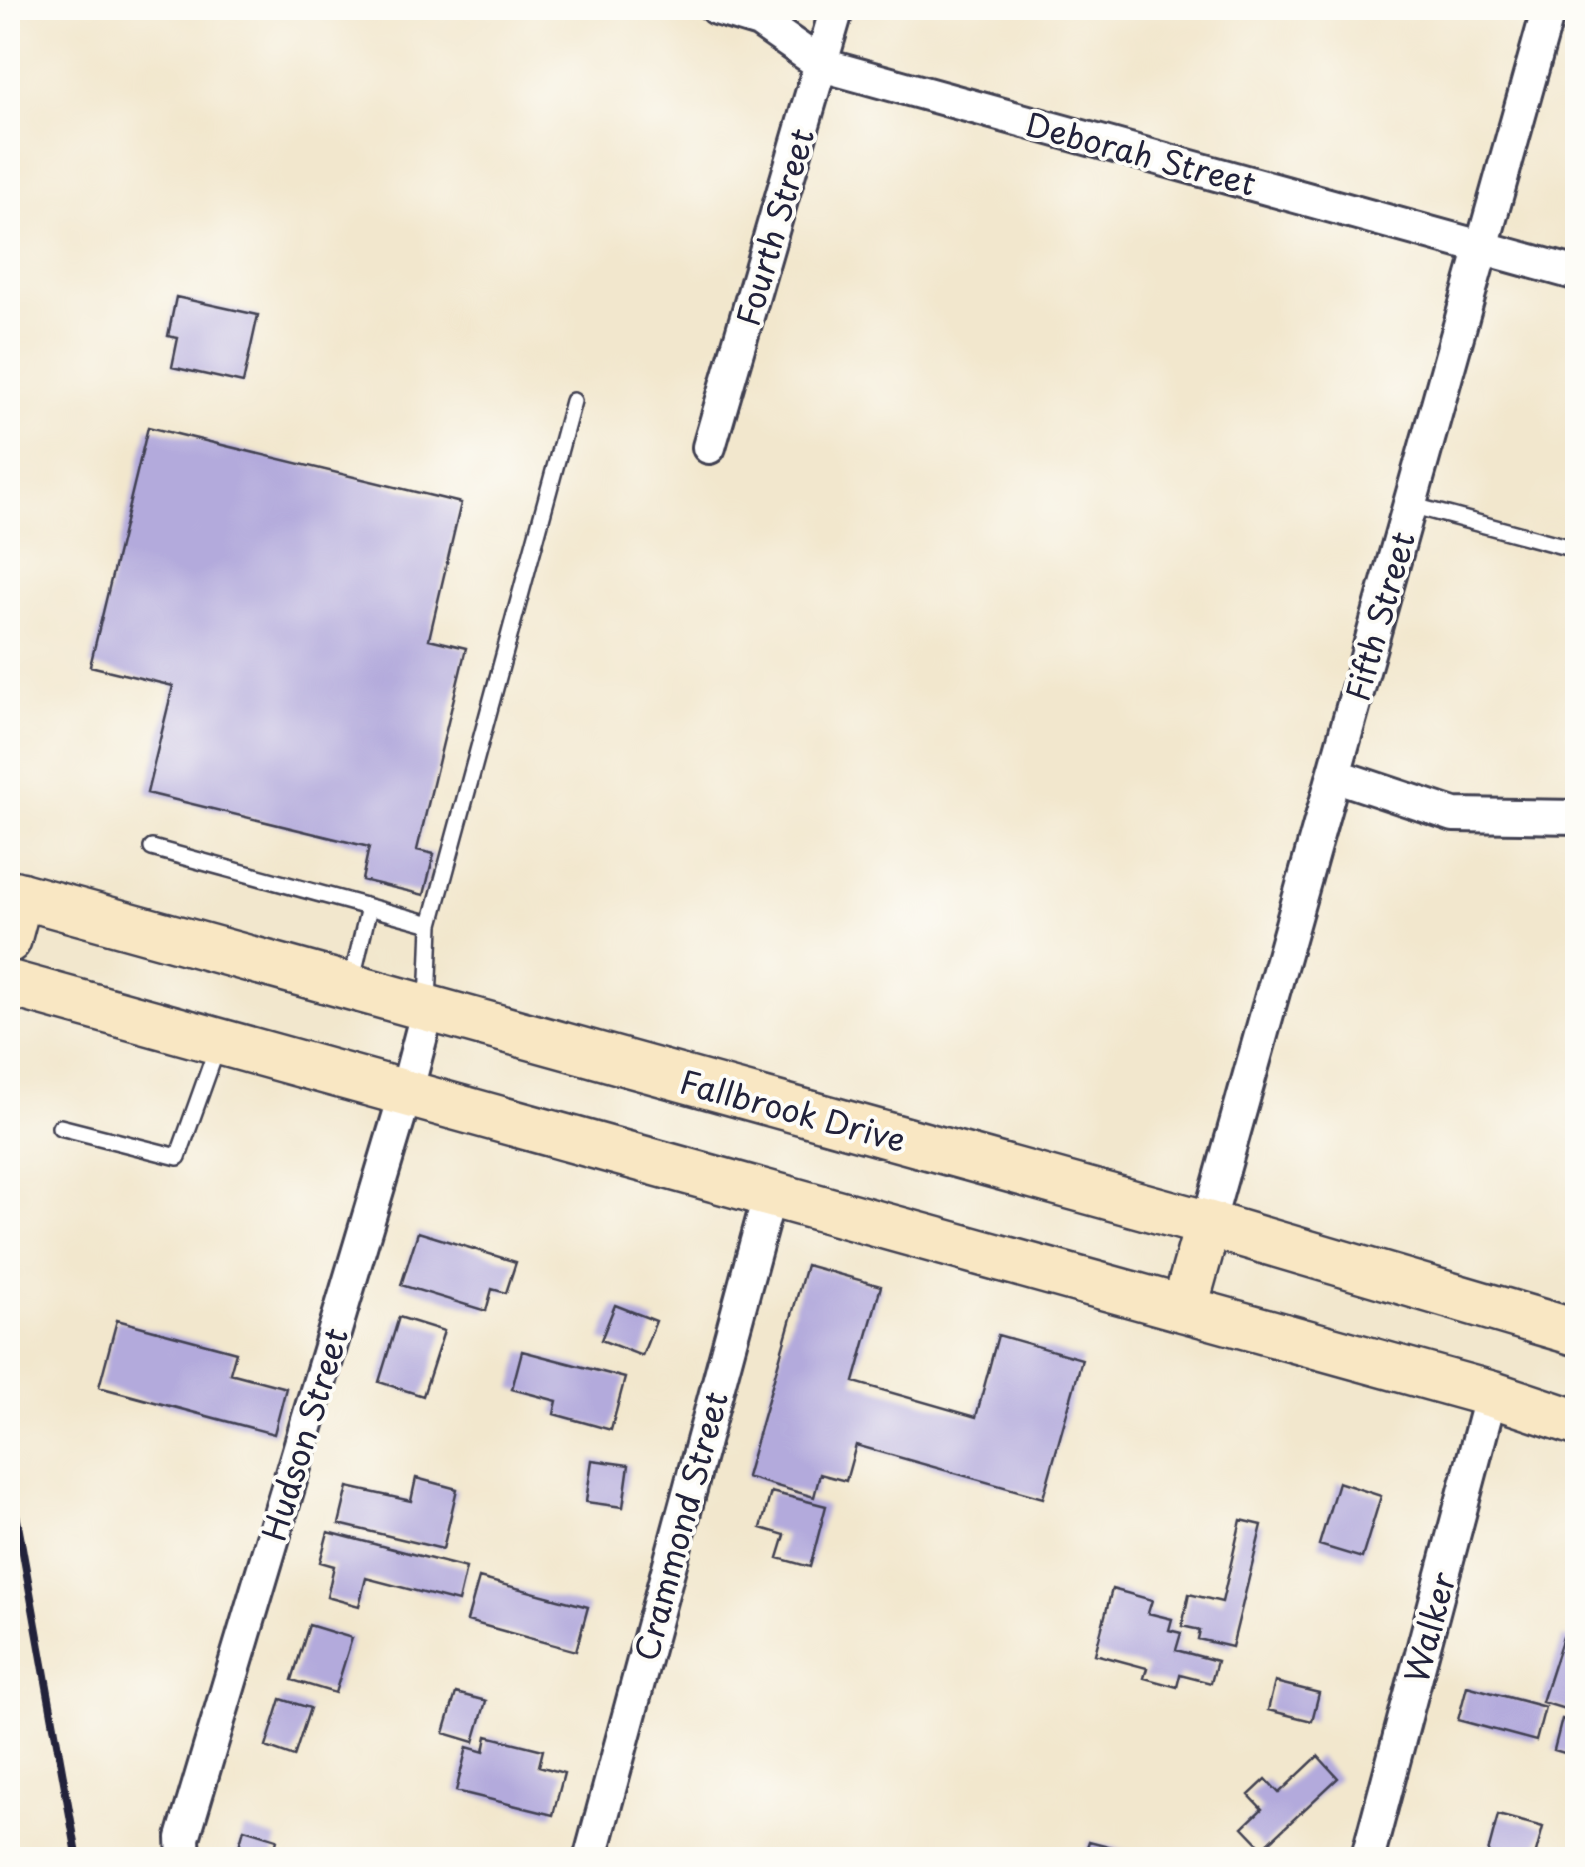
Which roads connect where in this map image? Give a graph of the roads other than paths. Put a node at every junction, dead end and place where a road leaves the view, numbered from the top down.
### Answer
1 (716, 8) edge
2 (837, 8) edge
3 (1549, 8) edge
4 (822, 65) junction
5 (1482, 247) junction
6 (1578, 274) edge
7 (573, 401) dead end
8 (709, 447) dead end
9 (1410, 505) junction
10 (1578, 550) edge
11 (1334, 775) junction
12 (1578, 817) edge
13 (152, 848) dead end
14 (14, 894) edge
15 (369, 907) junction
16 (431, 924) junction
17 (8, 940) edge
18 (8, 983) edge
19 (350, 987) junction
20 (428, 1009) junction
21 (219, 1041) junction
22 (406, 1093) junction
23 (60, 1127) dead end
24 (770, 1193) junction
25 (1208, 1224) junction
26 (1184, 1308) junction
27 (1578, 1333) edge
28 (1491, 1394) junction
29 (1578, 1423) edge
30 (590, 1859) edge
31 (184, 1860) edge
32 (1366, 1860) edge

1 - 4 street, Deborah Street
2 - 4 street, Fourth Street
3 - 5 street, Fifth Street
4 - 5 street, Deborah Street
4 - 8 street, Fourth Street
5 - 6 street, Deborah Street
5 - 9 street, Fifth Street
7 - 16 lane
9 - 10 lane
9 - 11 street, Fifth Street
11 - 12 street
11 - 25 street, Fifth Street
13 - 15 lane
14 - 17 main road
14 - 19 main road, Fallbrook Drive
15 - 16 lane
15 - 19 lane
16 - 20 lane
18 - 21 main road
19 - 20 main road, Fallbrook Drive
20 - 22 street, Hudson Street
20 - 25 main road, Fallbrook Drive
21 - 22 main road
21 - 23 lane
22 - 24 main road
22 - 31 street, Hudson Street
24 - 26 main road
24 - 30 street, Crammond Street
25 - 26 main road
25 - 27 main road, Fallbrook Drive
26 - 28 main road
28 - 29 main road
28 - 32 street, Walker

